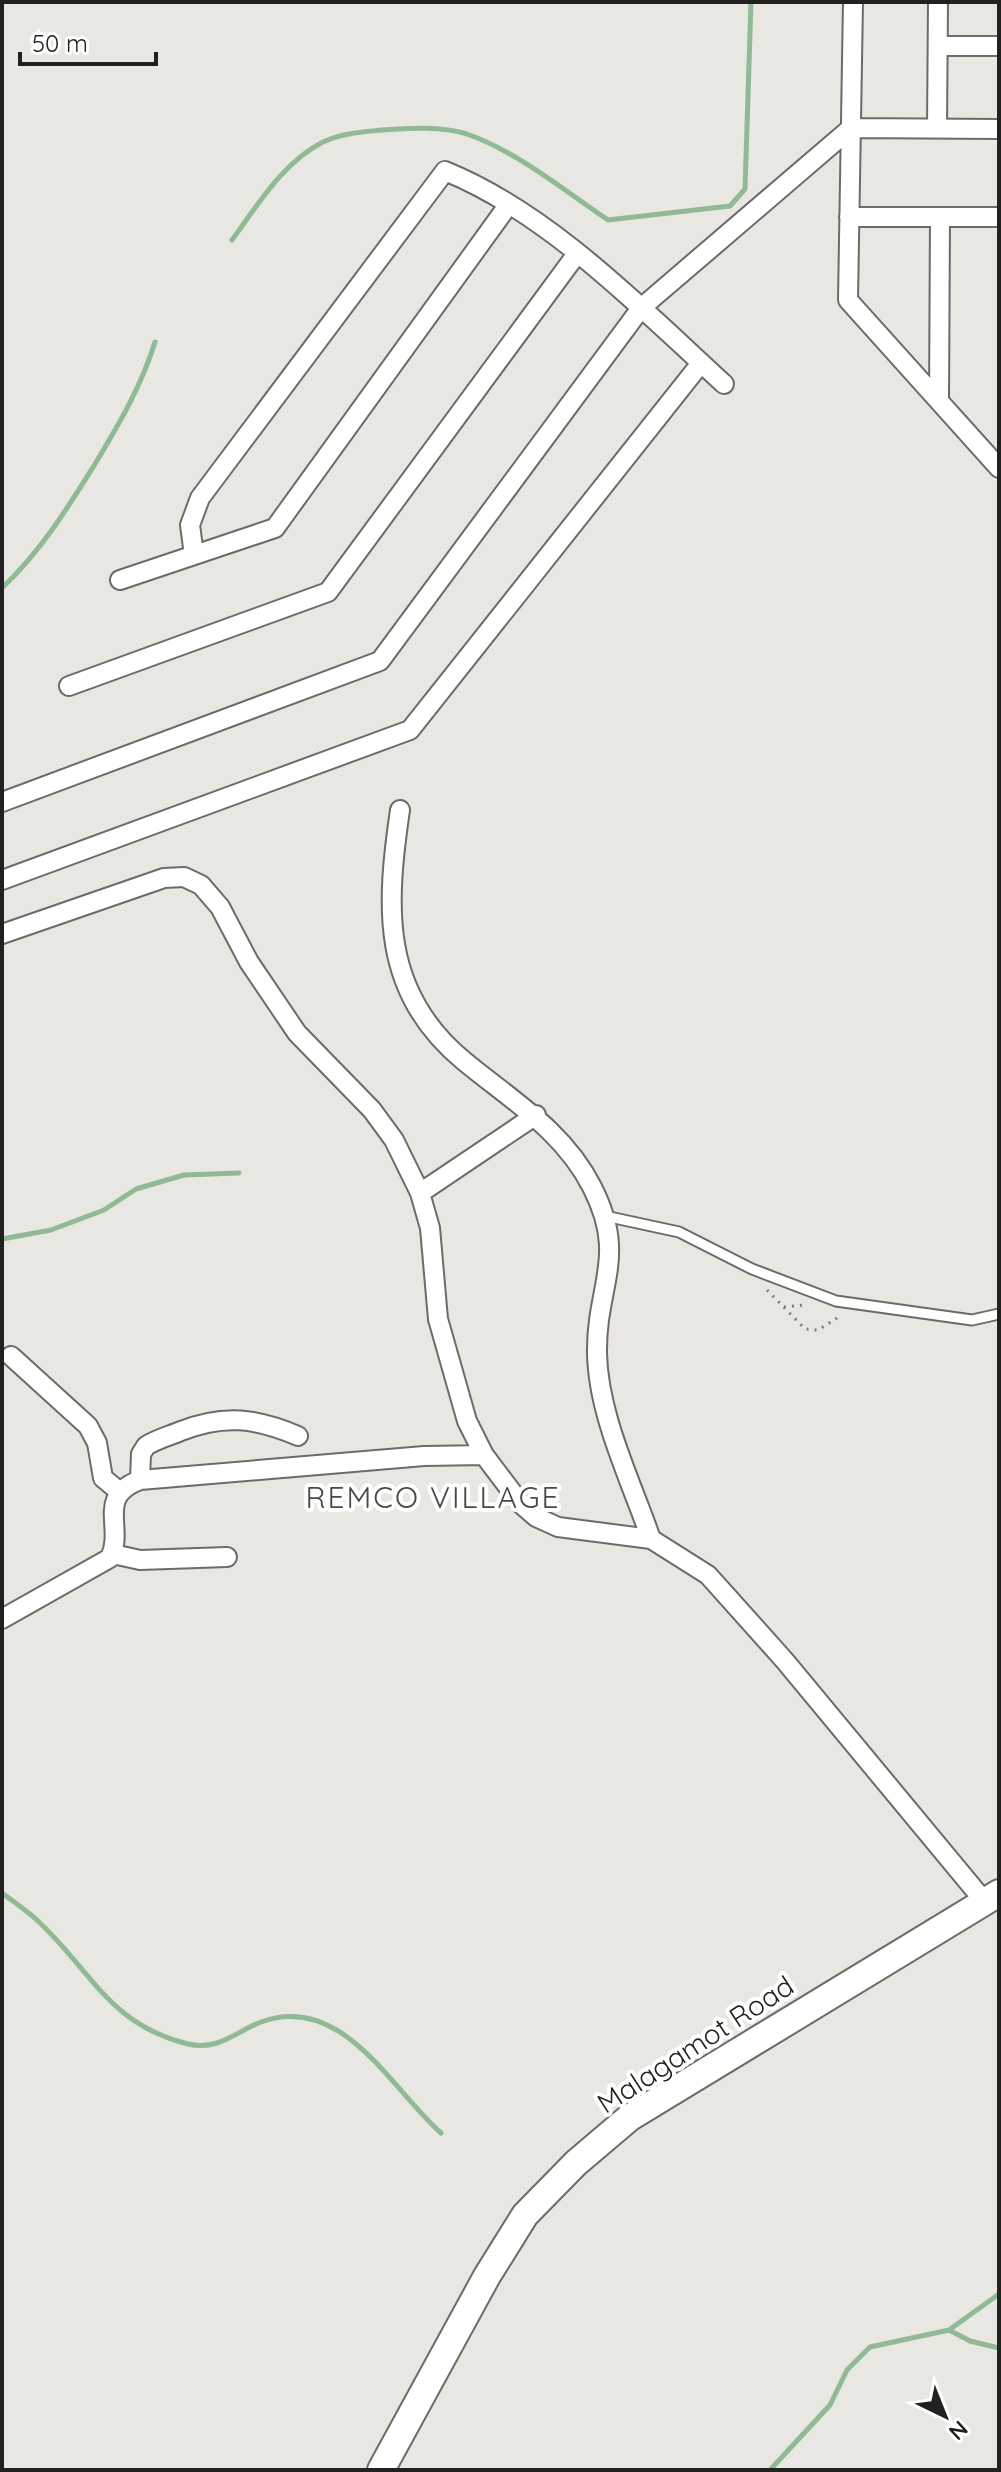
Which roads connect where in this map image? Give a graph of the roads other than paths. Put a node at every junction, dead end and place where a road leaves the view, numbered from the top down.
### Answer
1 (853, 2) edge
2 (938, 2) edge
3 (938, 46) junction
4 (999, 46) edge
5 (851, 128) junction
6 (937, 128) junction
7 (999, 129) edge
8 (509, 204) junction
9 (849, 217) junction
10 (940, 217) junction
11 (999, 217) edge
12 (576, 255) junction
13 (641, 308) junction
14 (701, 363) junction
15 (724, 384) dead end
16 (939, 401) junction
17 (999, 468) edge
18 (194, 555) junction
19 (120, 580) dead end
20 (69, 686) dead end
21 (2, 802) edge
22 (400, 810) dead end
23 (2, 880) edge
24 (2, 934) edge
25 (536, 1115) junction
26 (420, 1193) junction
27 (605, 1216) junction
28 (999, 1314) edge
29 (11, 1356) dead end
30 (298, 1436) dead end
31 (484, 1455) junction
32 (140, 1480) junction
33 (120, 1492) junction
34 (651, 1539) junction
35 (113, 1554) junction
36 (227, 1557) dead end
37 (2, 1619) edge
38 (992, 1897) edge
39 (381, 2470) edge

1 - 5 street
2 - 3 street
3 - 4 street
3 - 6 street
5 - 6 street
5 - 9 street
5 - 13 street
6 - 7 street
8 - 12 street
8 - 18 street
8 - 18 street
9 - 10 street
9 - 16 street
10 - 11 street
10 - 16 street
12 - 13 street
12 - 20 street
13 - 14 street
13 - 21 street
14 - 15 street
14 - 23 street
16 - 17 street
18 - 19 street
22 - 25 street
24 - 26 street
25 - 26 street
25 - 27 street
26 - 31 street
27 - 28 lane
27 - 34 street
29 - 33 street
30 - 32 street
31 - 32 street
31 - 34 street
32 - 33 street
33 - 35 street
34 - 38 street
35 - 36 street
35 - 37 street
38 - 39 street, Malagamot Road

